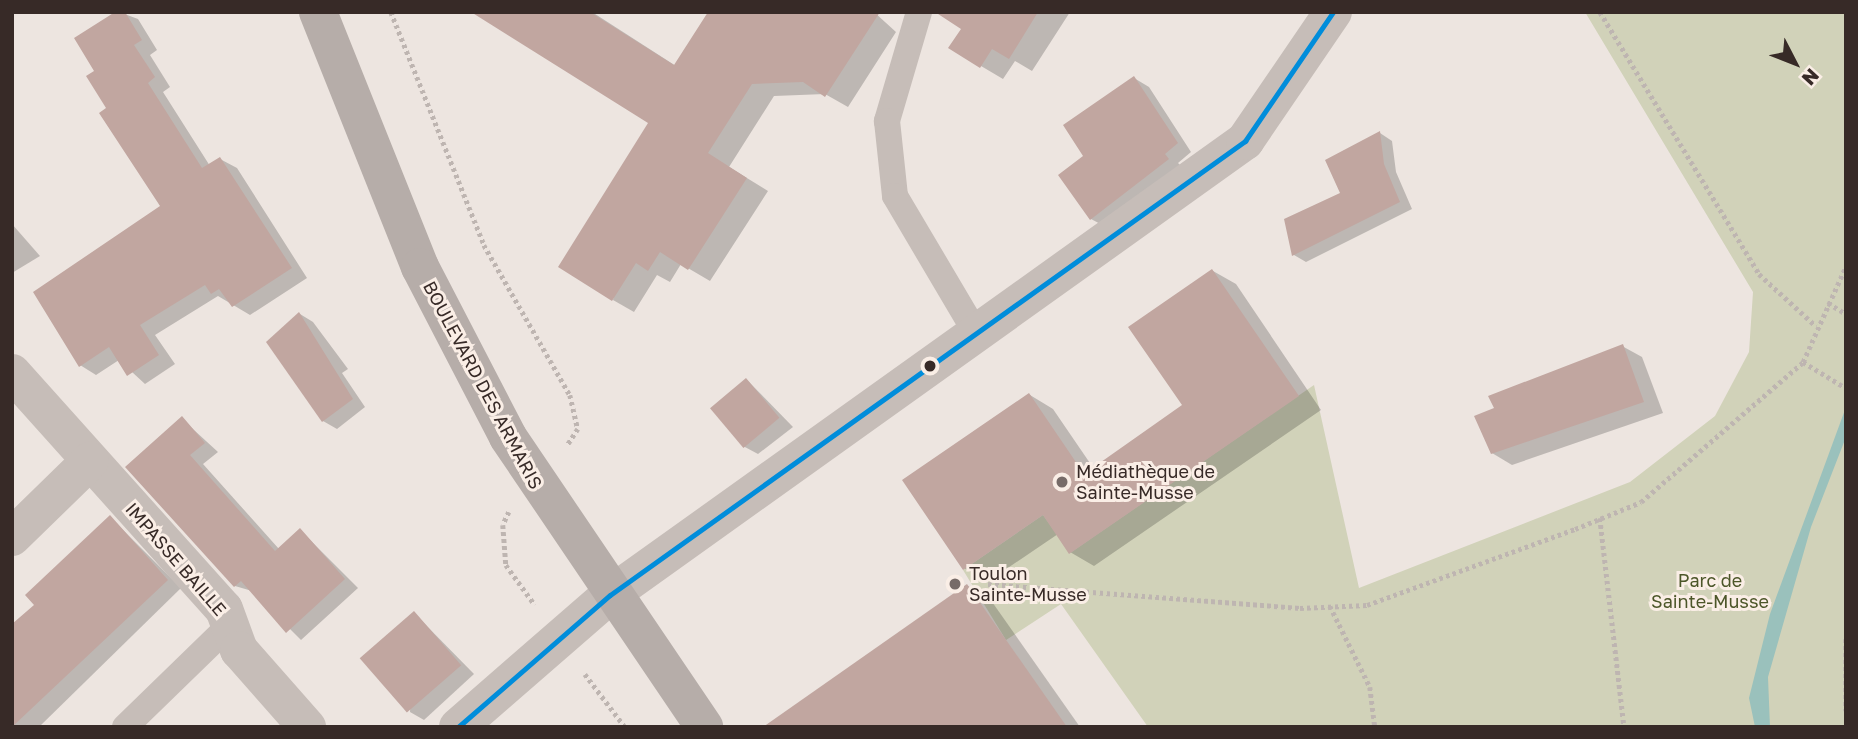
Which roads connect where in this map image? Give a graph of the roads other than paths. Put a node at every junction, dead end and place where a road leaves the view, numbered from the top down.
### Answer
1 (318, 12) edge
2 (919, 12) edge
3 (1333, 12) edge
4 (976, 333) junction
5 (12, 373) edge
6 (90, 461) junction
7 (12, 537) edge
8 (610, 595) junction
9 (230, 625) junction
10 (125, 727) edge
11 (307, 727) edge
12 (458, 727) edge
13 (704, 727) edge

1 - 8 main road, BOULEVARD DES ARMARIS
2 - 4 lane
3 - 4 street
4 - 8 street
5 - 6 street, IMPASSE BAILLE
6 - 7 street
6 - 9 street, IMPASSE BAILLE
8 - 12 street
8 - 13 main road, BOULEVARD DES ARMARIS
9 - 10 lane
9 - 11 street, IMPASSE BAILLE

